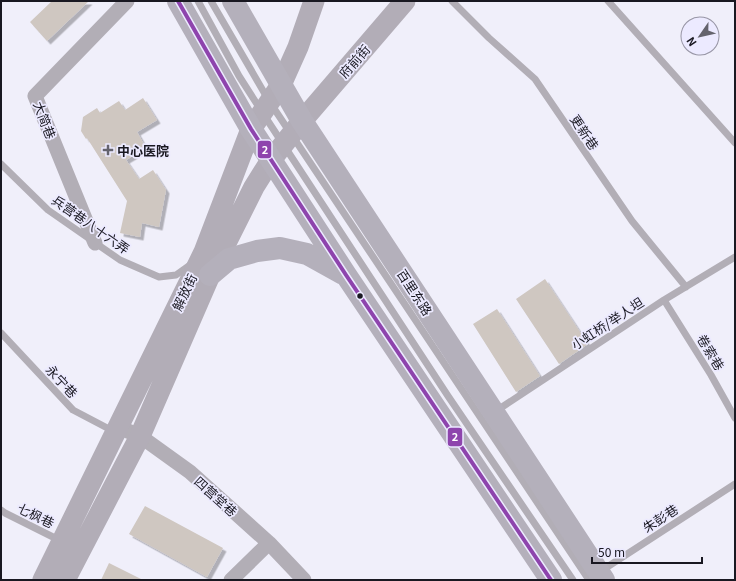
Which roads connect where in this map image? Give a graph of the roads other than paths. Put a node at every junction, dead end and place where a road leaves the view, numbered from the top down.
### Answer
1 (127, 1) edge
2 (178, 1) edge
3 (198, 1) edge
4 (211, 1) edge
5 (232, 1) edge
6 (314, 1) edge
7 (405, 1) edge
8 (452, 1) edge
9 (618, 1) edge
10 (610, 4) edge
11 (266, 106) junction
12 (287, 140) junction
13 (735, 143) edge
14 (1, 164) edge
15 (95, 243) junction
16 (735, 257) edge
17 (205, 267) junction
18 (346, 275) junction
19 (686, 287) junction
20 (664, 300) junction
21 (1, 333) edge
22 (495, 412) junction
23 (735, 418) edge
24 (116, 430) junction
25 (140, 436) junction
26 (735, 484) edge
27 (1, 510) edge
28 (62, 542) junction
29 (269, 543) junction
30 (597, 577) edge
31 (43, 580) edge
32 (66, 580) edge
33 (231, 580) edge
34 (304, 580) edge
35 (551, 580) edge
36 (573, 580) edge

1 - 15 street, 大简巷
2 - 11 main road, 百里东路
3 - 11 lane
4 - 11 lane
5 - 11 main road, 百里东路
6 - 11 main road, 解放街
7 - 12 main road, 府前街
8 - 19 lane, 更新巷
9 - 10 lane
10 - 13 lane
11 - 12 main road, 百里东路
11 - 12 main road, 百里东路
11 - 17 main road, 解放街
12 - 17 main road, 解放街
12 - 18 main road, 百里东路
12 - 22 main road, 百里东路
12 - 30 lane
12 - 36 lane
14 - 15 lane, 兵营巷八十六弄
15 - 17 lane, 兵营巷八十六弄
16 - 19 lane, 小虹桥/举人坦
17 - 18 main road
17 - 24 main road, 解放街
17 - 25 main road, 解放街
18 - 35 main road, 百里东路
19 - 20 lane, 小虹桥/举人坦
20 - 22 lane, 小虹桥/举人坦
20 - 23 lane, 卷索巷
21 - 24 lane, 永宁巷
22 - 30 main road, 百里东路
24 - 25 street, 四营堂巷
24 - 28 main road, 解放街
25 - 29 street, 四营堂巷
25 - 32 main road, 解放街
26 - 30 lane, 朱彭巷
27 - 28 lane, 七枫巷
28 - 31 main road, 解放街
29 - 33 street
29 - 34 street, 四营堂巷

